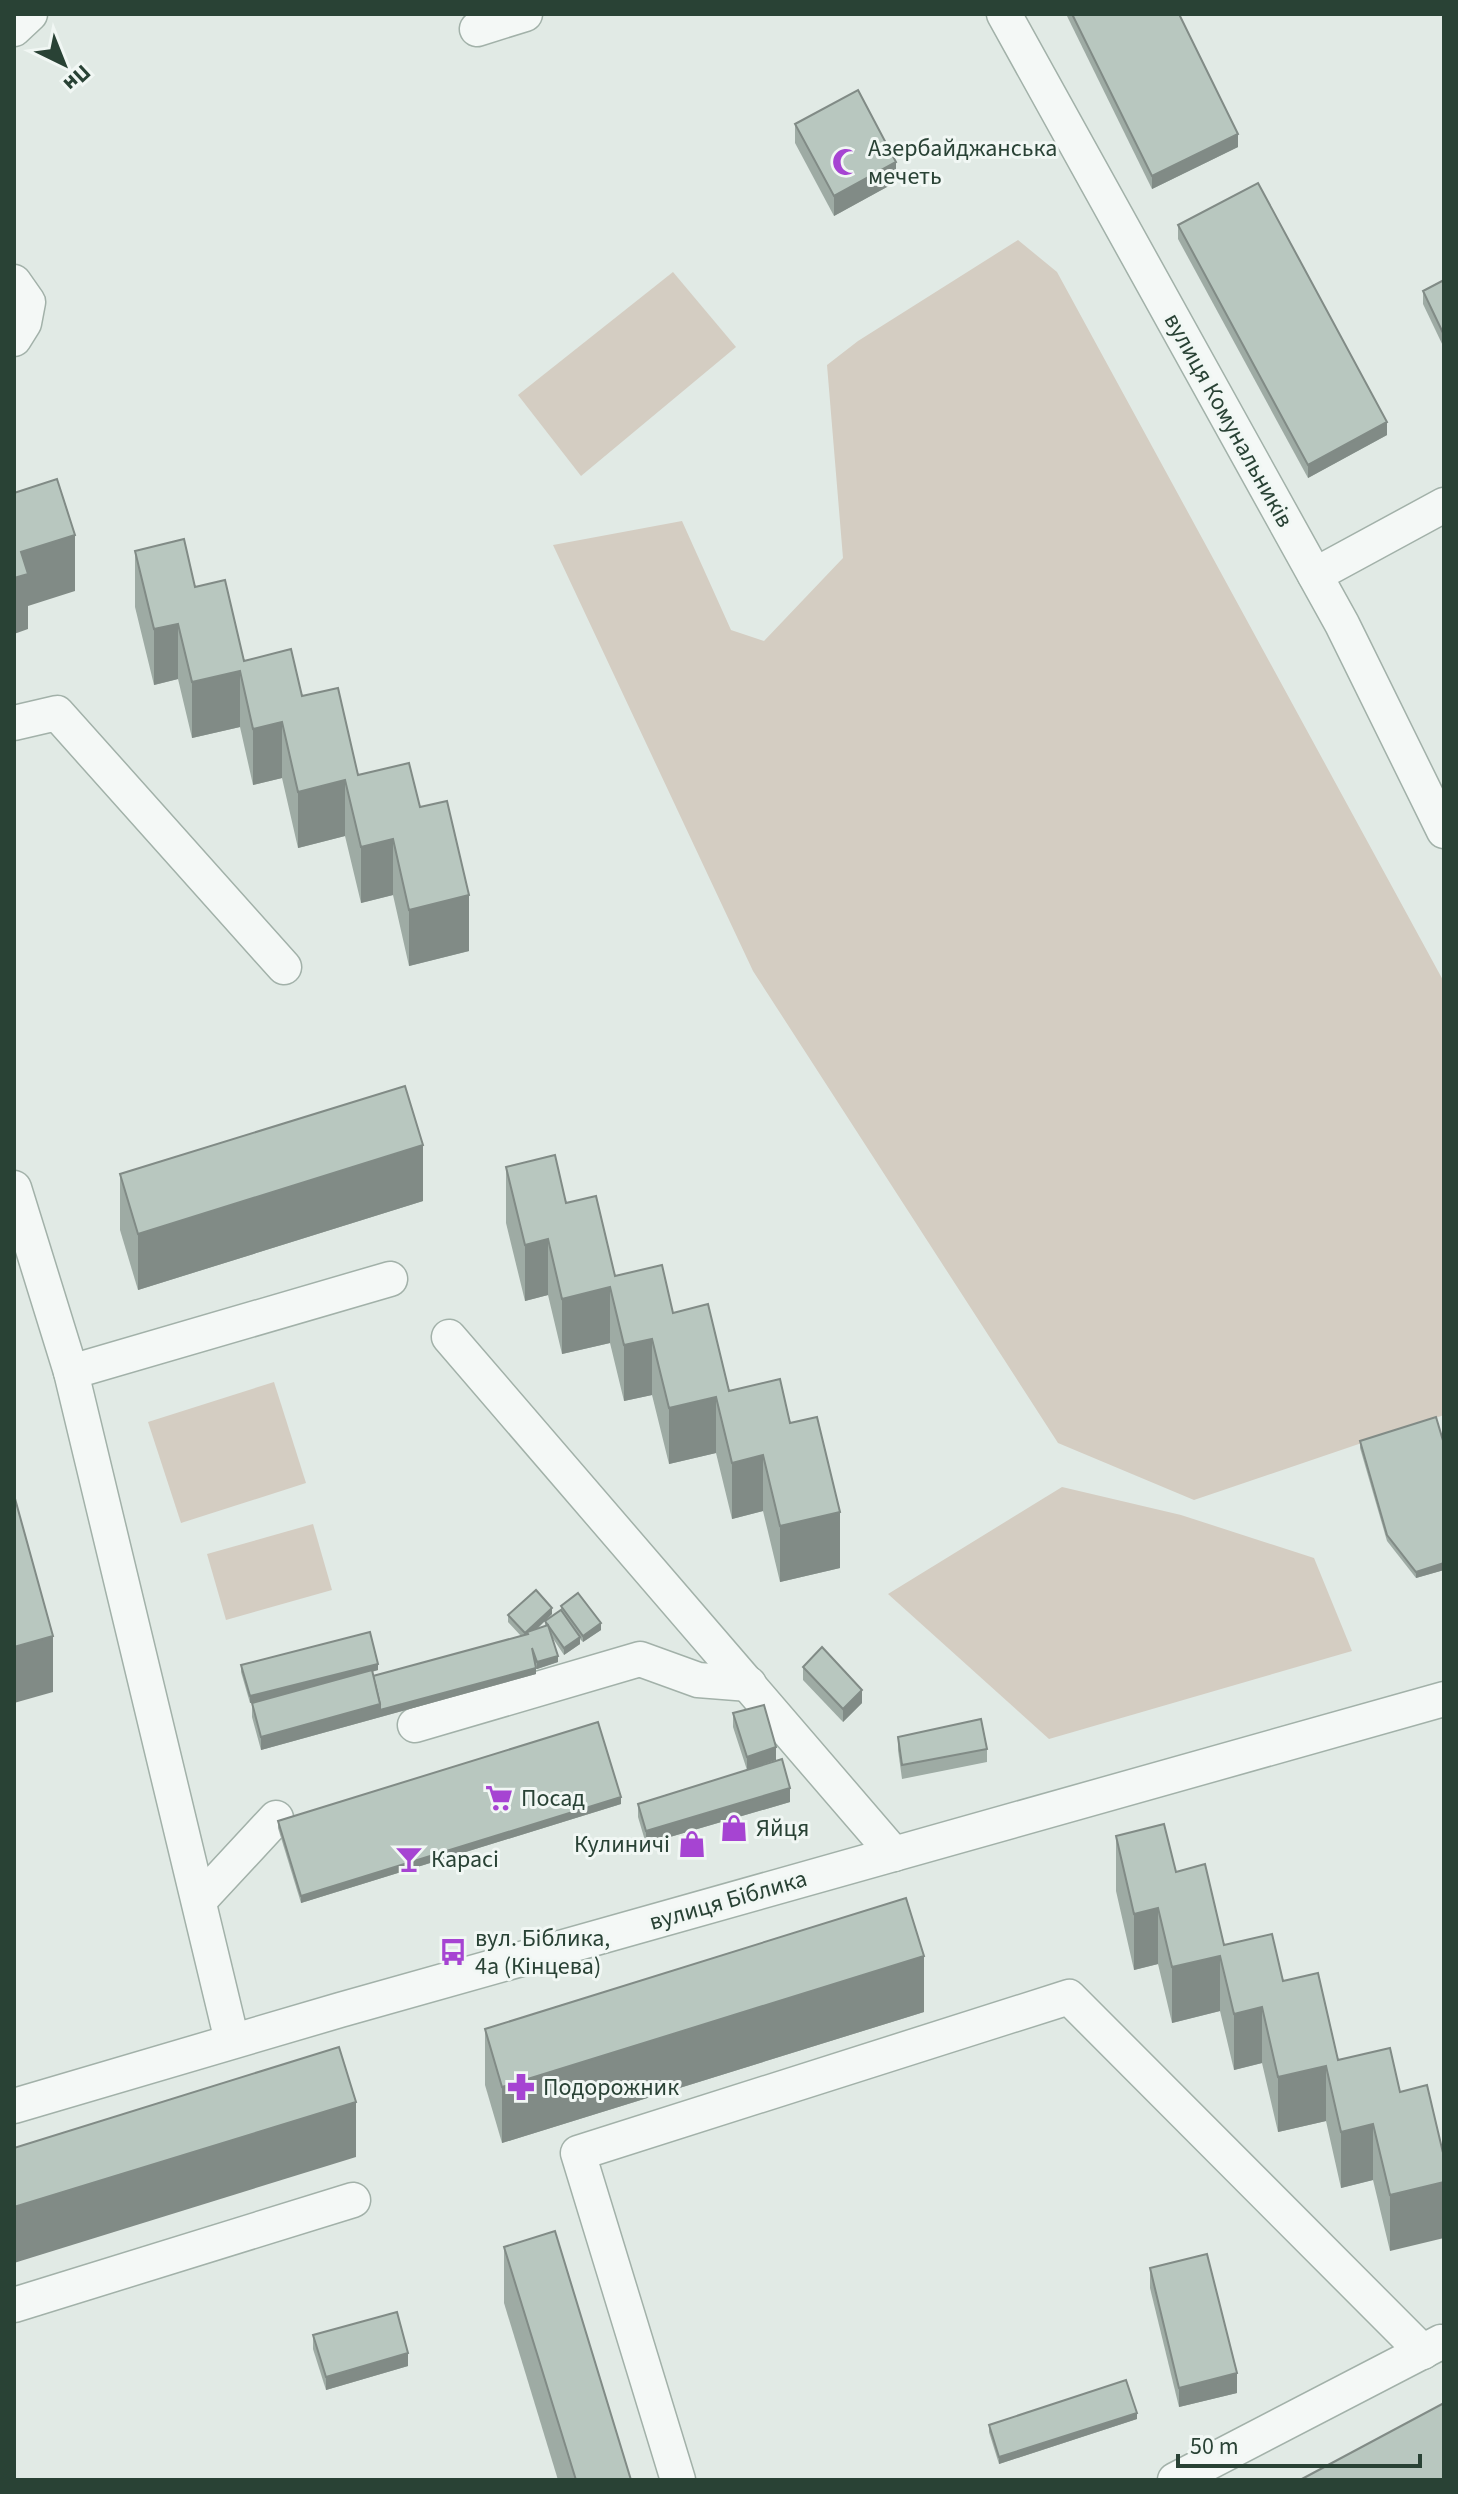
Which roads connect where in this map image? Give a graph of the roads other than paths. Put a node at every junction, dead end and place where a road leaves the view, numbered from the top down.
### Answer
1 (30, 14) edge
2 (525, 14) edge
3 (1004, 14) edge
4 (14, 29) edge
5 (477, 29) dead end
6 (14, 282) edge
7 (14, 339) edge
8 (1444, 505) edge
9 (1315, 575) junction
10 (14, 723) edge
11 (1444, 831) edge
12 (284, 967) dead end
13 (14, 1188) edge
14 (390, 1279) dead end
15 (449, 1337) dead end
16 (71, 1372) junction
17 (749, 1684) junction
18 (1444, 1699) edge
19 (415, 1725) dead end
20 (276, 1818) edge
21 (894, 1854) junction
22 (199, 1901) junction
23 (232, 2041) junction
24 (14, 2106) edge
25 (353, 2200) dead end
26 (14, 2305) edge
27 (1434, 2346) edge
28 (678, 2480) edge
29 (1175, 2480) edge

1 - 4 street
2 - 5 street
3 - 9 street, вулиця Комунальників
6 - 7 street
8 - 9 street
9 - 11 street, вулиця Комунальників
10 - 12 street
13 - 16 street
14 - 16 street
15 - 17 street
16 - 22 street
17 - 19 street
17 - 21 street
18 - 21 street, вулиця Біблика
20 - 22 street
21 - 23 street, вулиця Біблика
22 - 23 street
23 - 24 street, вулиця Біблика
25 - 26 street
27 - 28 street
27 - 29 street

